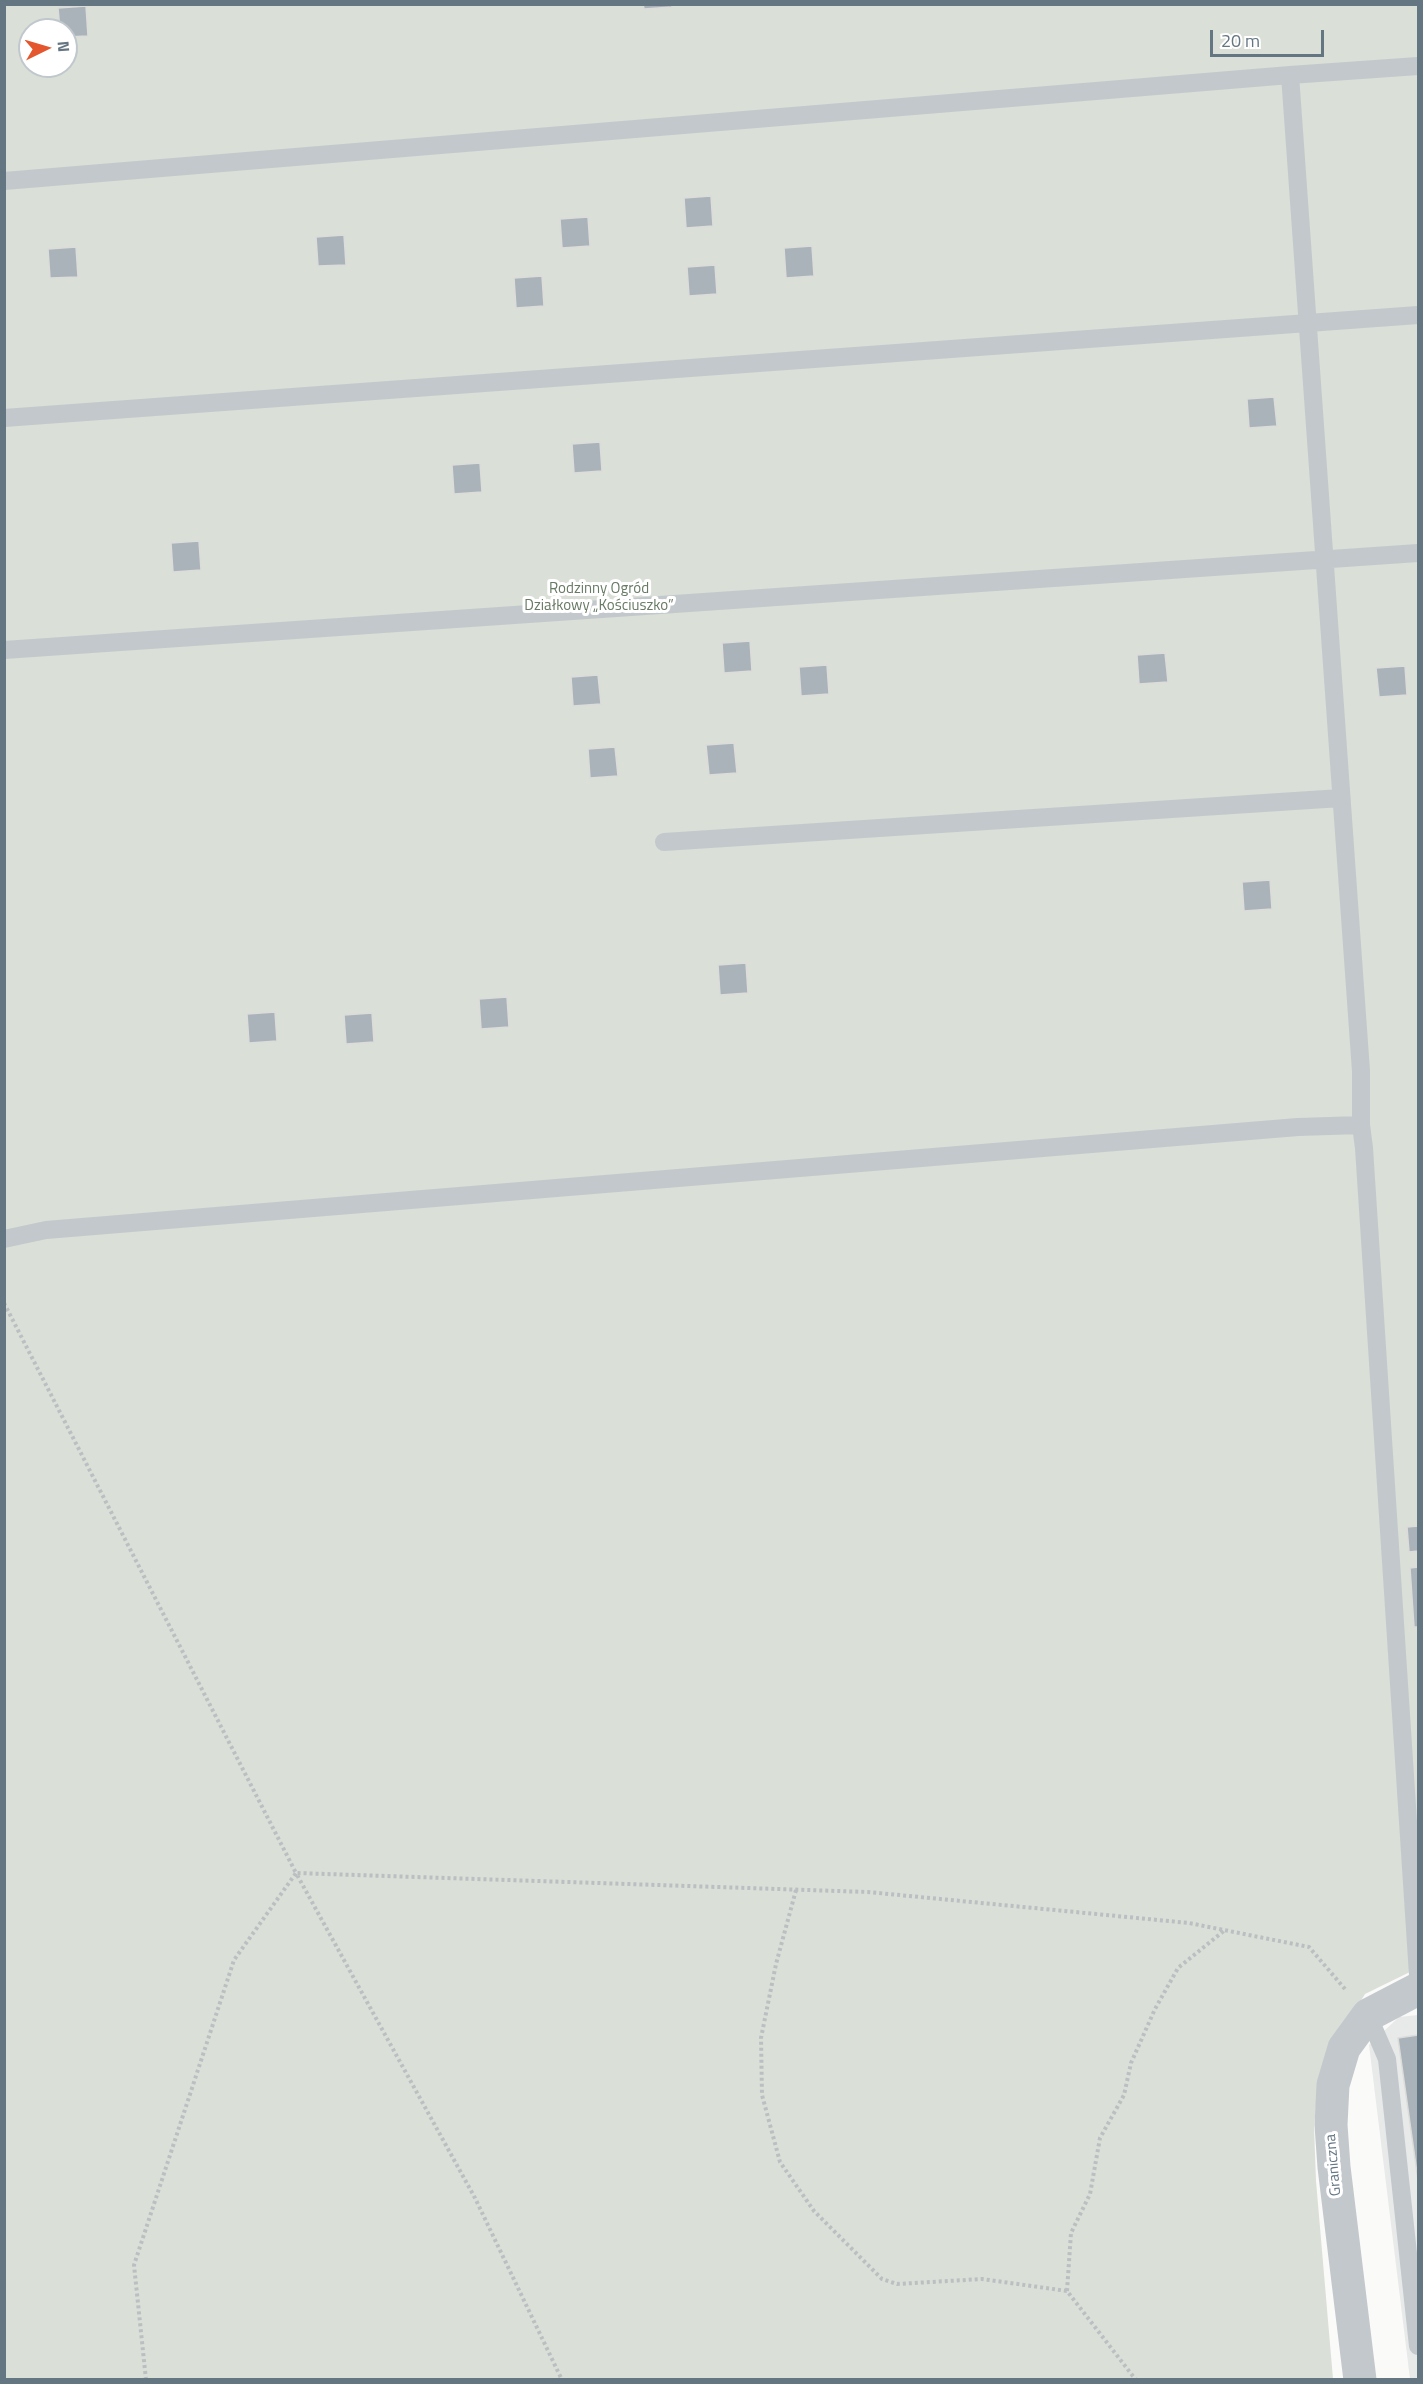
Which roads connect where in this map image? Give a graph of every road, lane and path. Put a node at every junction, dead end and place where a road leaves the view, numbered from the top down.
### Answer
1 (1419, 66) edge
2 (1290, 75) junction
3 (4, 181) edge
4 (1419, 315) edge
5 (1308, 323) junction
6 (4, 418) edge
7 (1419, 553) edge
8 (1325, 560) junction
9 (4, 650) edge
10 (1341, 798) junction
11 (664, 842) dead end
12 (1361, 1125) junction
13 (4, 1239) edge
14 (4, 1304) edge
15 (296, 1873) junction
16 (796, 1890) junction
17 (1225, 1930) junction
18 (1419, 1975) edge
19 (1419, 1989) edge
20 (1368, 2015) junction
21 (1067, 2291) junction
22 (1419, 2346) edge
23 (146, 2379) edge
24 (562, 2379) edge
25 (1136, 2379) edge
26 (1360, 2379) edge

1 - 2 lane
2 - 3 lane
2 - 5 lane
4 - 5 lane
5 - 6 lane
5 - 8 lane
7 - 8 lane
8 - 9 lane
8 - 10 lane
10 - 11 lane
10 - 12 lane
12 - 13 lane
12 - 18 lane
14 - 15 path
15 - 16 path
15 - 23 path
15 - 24 path
16 - 17 path
16 - 21 path
17 - 20 path
17 - 21 path
19 - 20 street, Graniczna
20 - 22 lane
20 - 26 street, Graniczna
21 - 25 path

